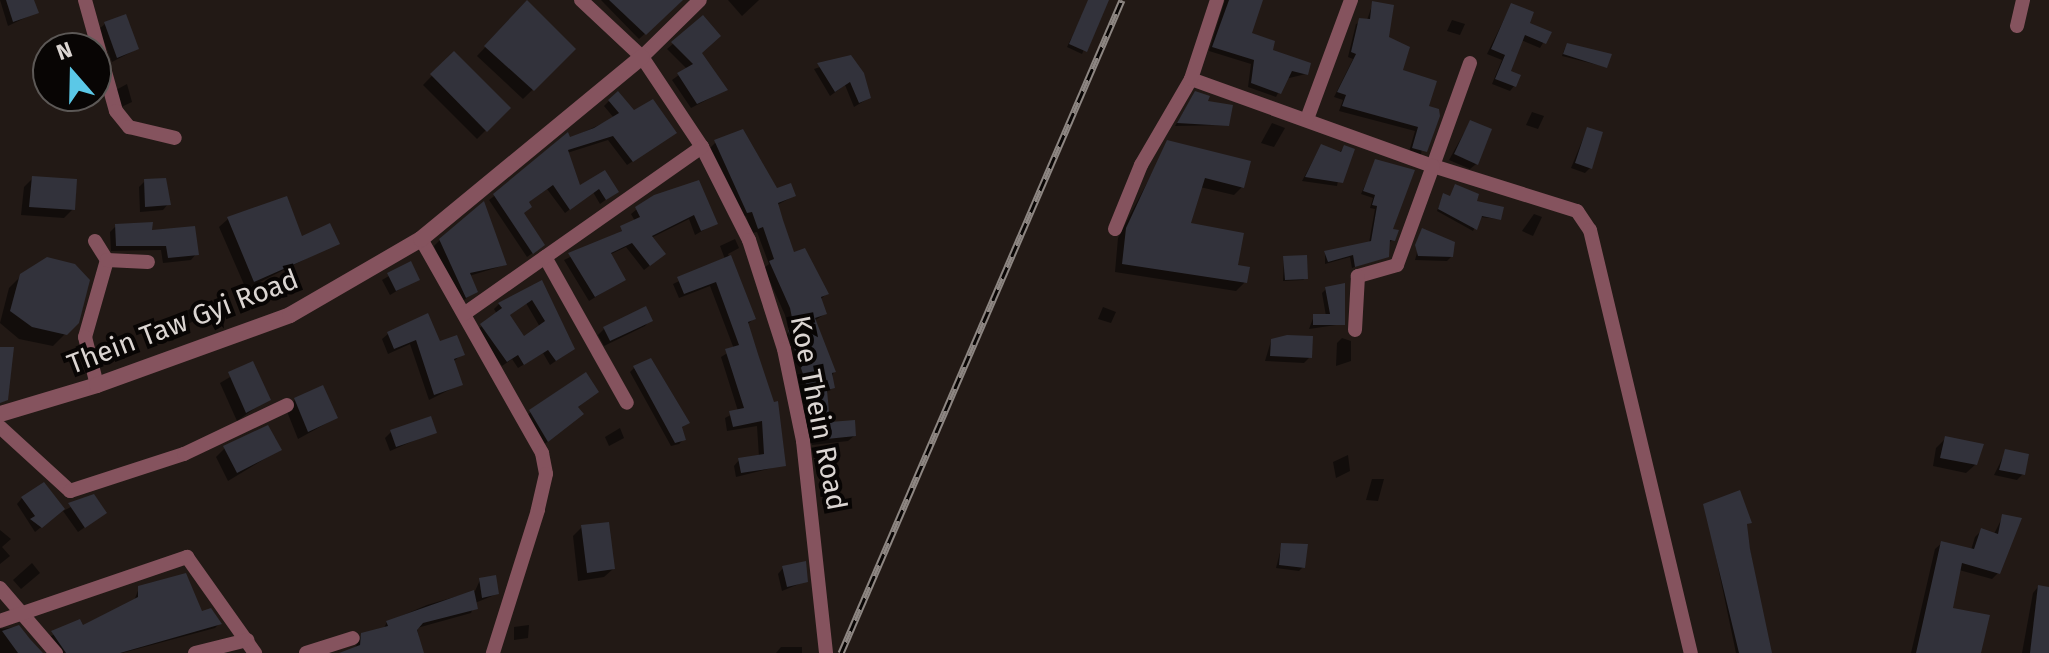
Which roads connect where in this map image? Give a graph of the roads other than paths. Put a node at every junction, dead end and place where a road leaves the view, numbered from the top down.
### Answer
1 (85, 0) edge
2 (581, 0) edge
3 (700, 0) edge
4 (1217, 0) edge
5 (1351, 0) edge
6 (2023, 0) edge
7 (2017, 26) dead end
8 (642, 57) junction
9 (1470, 63) dead end
10 (1191, 79) junction
11 (1307, 119) junction
12 (175, 138) dead end
13 (702, 147) junction
14 (1433, 166) junction
15 (1115, 229) dead end
16 (421, 239) junction
17 (95, 241) dead end
18 (545, 257) junction
19 (107, 260) junction
20 (148, 262) dead end
21 (464, 314) junction
22 (1355, 330) dead end
23 (97, 385) junction
24 (627, 403) dead end
25 (287, 405) dead end
26 (0, 414) edge
27 (0, 427) edge
28 (0, 588) edge
29 (26, 612) junction
30 (0, 621) edge
31 (353, 638) dead end
32 (251, 647) edge
33 (56, 653) edge
34 (195, 653) edge
35 (306, 653) edge
36 (493, 653) edge
37 (826, 653) edge
38 (1691, 653) edge

1 - 12 street
2 - 8 street, Koe Thein Road
3 - 8 street
4 - 10 street
5 - 11 street
6 - 7 street
8 - 13 street, Koe Thein Road
8 - 16 street, Thein Taw Gyi Road
9 - 14 street
10 - 11 street
10 - 15 street
11 - 14 street
13 - 18 street
13 - 37 street, Koe Thein Road
14 - 22 street
14 - 38 street
16 - 21 street
16 - 23 street, Thein Taw Gyi Road
17 - 19 street
18 - 21 street
18 - 24 street
19 - 20 street
19 - 23 street
21 - 36 street
23 - 26 street, Thein Taw Gyi Road
25 - 27 street
28 - 29 street
29 - 30 street
29 - 32 street
29 - 33 street
31 - 35 street
32 - 34 street

